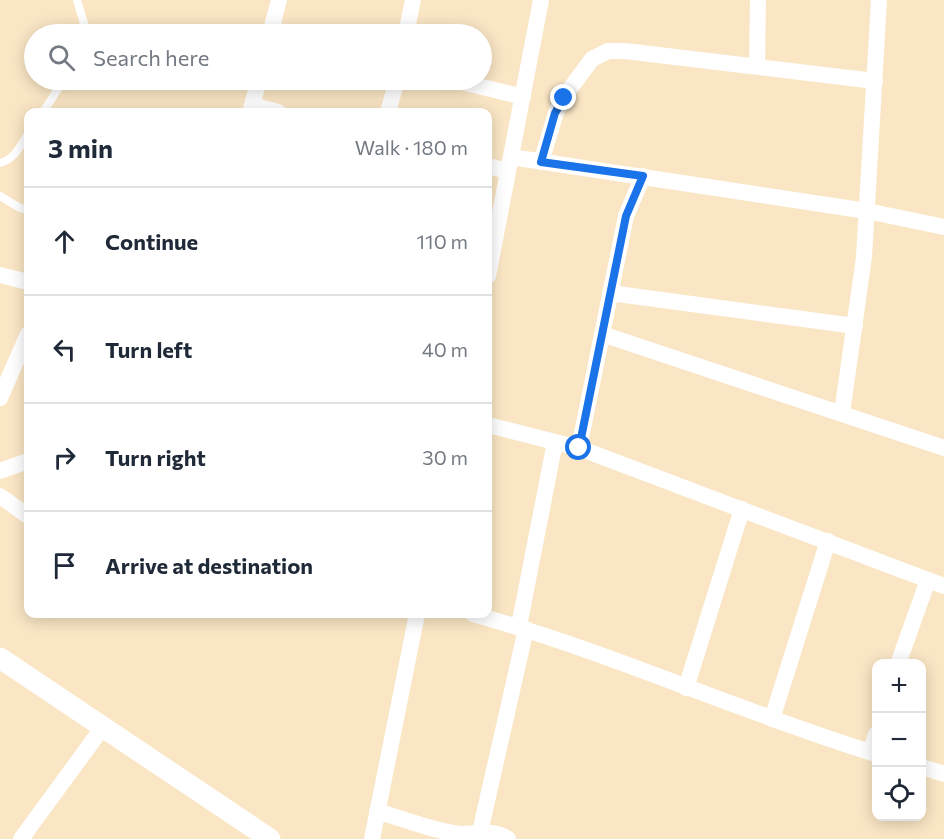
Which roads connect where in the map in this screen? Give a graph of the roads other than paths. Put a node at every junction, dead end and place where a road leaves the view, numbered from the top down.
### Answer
1 (77, 0) edge
2 (279, 0) edge
3 (413, 0) edge
4 (541, 0) edge
5 (758, 0) edge
6 (879, 0) edge
7 (84, 24) edge
8 (273, 24) edge
9 (408, 24) edge
10 (757, 65) junction
11 (875, 81) junction
12 (492, 89) edge
13 (57, 90) edge
14 (256, 90) edge
15 (394, 90) edge
16 (522, 96) junction
17 (46, 108) edge
18 (251, 108) edge
19 (389, 108) edge
20 (24, 140) edge
21 (541, 162) junction
22 (0, 163) edge
23 (510, 164) junction
24 (492, 166) edge
25 (643, 176) junction
26 (0, 196) edge
27 (24, 209) edge
28 (867, 211) junction
29 (944, 227) edge
30 (492, 242) edge
31 (0, 275) edge
32 (24, 281) edge
33 (610, 293) junction
34 (855, 326) junction
35 (602, 334) junction
36 (24, 343) edge
37 (0, 398) edge
38 (842, 413) junction
39 (492, 426) edge
40 (555, 442) junction
41 (579, 448) junction
42 (944, 448) edge
43 (24, 462) edge
44 (0, 471) edge
45 (0, 496) edge
46 (742, 509) junction
47 (24, 513) edge
48 (828, 541) junction
49 (936, 583) edge
50 (416, 618) edge
51 (487, 618) edge
52 (522, 628) junction
53 (0, 658) edge
54 (900, 659) edge
55 (686, 688) junction
56 (772, 719) junction
57 (103, 727) junction
58 (872, 752) edge
59 (926, 769) edge
60 (944, 774) edge
61 (377, 812) junction
62 (480, 832) junction
63 (21, 839) edge
64 (270, 839) edge
65 (372, 839) edge
66 (508, 839) edge

1 - 7 lane
2 - 8 street
3 - 9 street
4 - 16 street
5 - 10 street
6 - 11 street
10 - 11 street
10 - 21 street
11 - 28 street
12 - 16 street
13 - 17 lane
14 - 18 street
15 - 19 street
16 - 23 street
20 - 22 lane
21 - 23 street
21 - 25 street
23 - 24 street
23 - 30 street
25 - 28 street
25 - 33 street
26 - 27 lane
28 - 29 street
28 - 34 street
31 - 32 street
33 - 34 street
33 - 35 street
34 - 38 street
35 - 38 street
35 - 41 street
36 - 37 street
38 - 42 street
39 - 40 street
40 - 41 street
40 - 52 street
41 - 46 street
43 - 44 street
45 - 47 street
46 - 48 street
46 - 55 street
48 - 49 street
48 - 56 street
49 - 54 street
50 - 61 street
51 - 52 street
52 - 55 street
52 - 62 street
53 - 57 street
55 - 56 street
56 - 58 street
57 - 63 street
57 - 64 street
59 - 60 street
61 - 62 street
61 - 65 street
62 - 66 street

